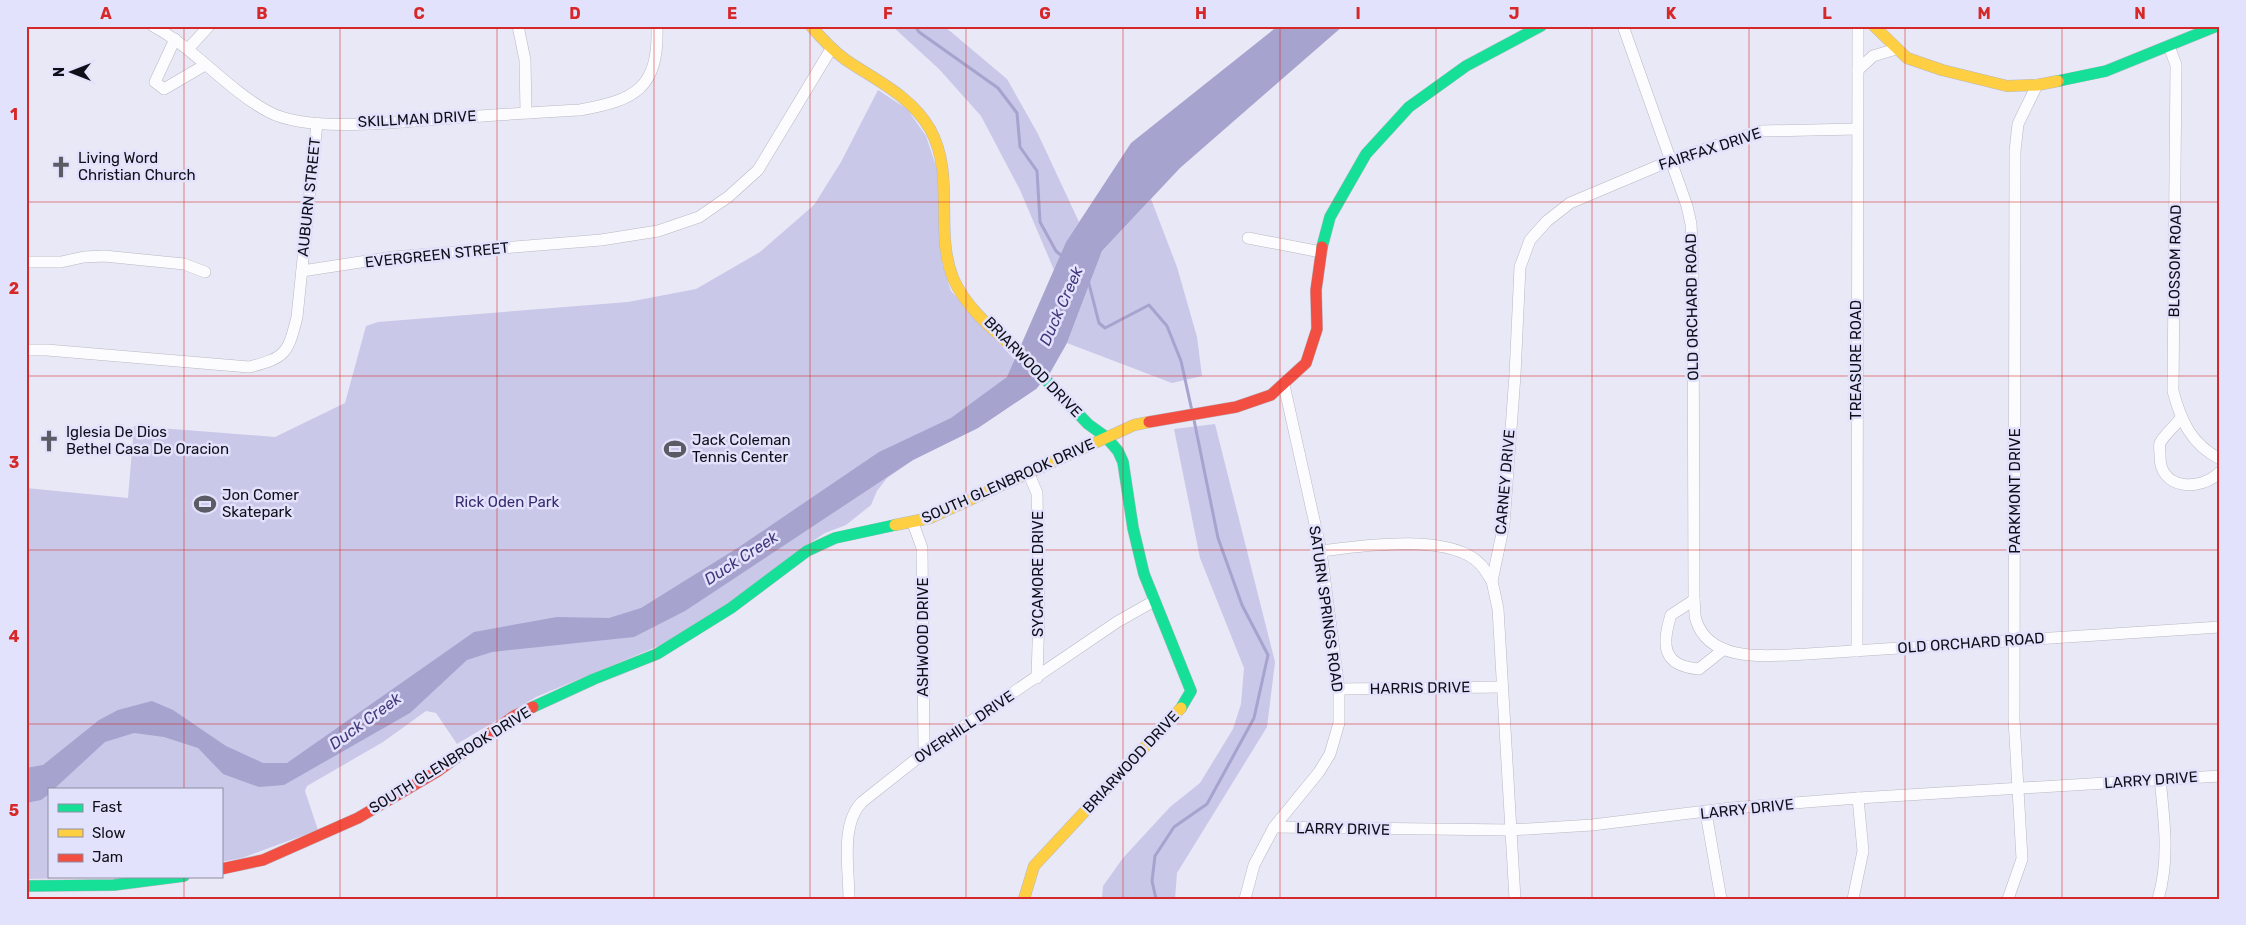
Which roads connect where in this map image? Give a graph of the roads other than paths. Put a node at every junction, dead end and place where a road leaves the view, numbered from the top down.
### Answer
1 (153, 26) edge
2 (209, 26) edge
3 (518, 26) edge
4 (656, 26) edge
5 (812, 26) edge
6 (1540, 26) edge
7 (1623, 26) edge
8 (1858, 26) edge
9 (1874, 26) edge
10 (2217, 26) edge
11 (176, 39) junction
12 (2169, 46) junction
13 (188, 49) junction
14 (831, 49) junction
15 (1896, 49) junction
16 (205, 65) junction
17 (1858, 70) junction
18 (2037, 85) junction
19 (526, 112) junction
20 (317, 123) junction
21 (1856, 129) junction
22 (1672, 160) junction
23 (1570, 203) joint
24 (1248, 238) dead end
25 (1321, 252) junction
26 (26, 262) edge
27 (302, 271) junction
28 (205, 272) dead end
29 (26, 350) edge
30 (1284, 385) junction
31 (2180, 419) junction
32 (1106, 437) junction
33 (2220, 459) edge
34 (1028, 472) junction
35 (2220, 472) edge
36 (913, 523) junction
37 (1320, 551) junction
38 (1492, 581) junction
39 (1694, 600) junction
40 (1154, 601) junction
41 (2220, 627) edge
42 (2015, 640) junction
43 (1724, 649) junction
44 (1856, 651) junction
45 (1037, 678) junction
46 (1501, 687) junction
47 (1339, 689) junction
48 (924, 753) junction
49 (2220, 776) edge
50 (2160, 779) junction
51 (2019, 788) junction
52 (1858, 798) junction
53 (1706, 813) junction
54 (1274, 827) junction
55 (1510, 830) junction
56 (222, 869) edge
57 (172, 878) edge
58 (26, 886) edge
59 (849, 899) edge
60 (1024, 899) edge
61 (1245, 899) edge
62 (1515, 899) edge
63 (1721, 899) edge
64 (1853, 899) edge
65 (2008, 899) edge
66 (2158, 899) edge

1 - 11 street, SKILLMAN DRIVE
2 - 13 street
3 - 19 street
4 - 19 street, SKILLMAN DRIVE
5 - 14 street, BRIARWOOD DRIVE
6 - 25 street, SOUTH GLENBROOK DRIVE
7 - 22 street, OLD ORCHARD ROAD
8 - 17 street, TREASURE ROAD
9 - 15 street
10 - 12 street
11 - 13 street, SKILLMAN DRIVE
11 - 16 street
12 - 18 street
12 - 31 street, BLOSSOM ROAD
13 - 16 street, SKILLMAN DRIVE
14 - 27 street, EVERGREEN STREET
14 - 32 street, BRIARWOOD DRIVE
15 - 17 street
15 - 18 street
16 - 20 street, SKILLMAN DRIVE
17 - 21 street, TREASURE ROAD
18 - 42 street, PARKMONT DRIVE
19 - 20 street, SKILLMAN DRIVE
20 - 27 street, AUBURN STREET
21 - 22 street, FAIRFAX DRIVE
21 - 44 street, TREASURE ROAD
22 - 23 street, FAIRFAX DRIVE
22 - 39 street, OLD ORCHARD ROAD
23 - 38 street, CARNEY DRIVE
24 - 25 street
25 - 30 street, SOUTH GLENBROOK DRIVE
26 - 28 street
27 - 29 street
30 - 32 street, SOUTH GLENBROOK DRIVE
30 - 37 street, SATURN SPRINGS ROAD
31 - 33 street, BLOSSOM ROAD
31 - 35 street
32 - 34 street, SOUTH GLENBROOK DRIVE
32 - 40 street, BRIARWOOD DRIVE
34 - 36 street, SOUTH GLENBROOK DRIVE
34 - 45 street, SYCAMORE DRIVE
36 - 48 street, ASHWOOD DRIVE
36 - 56 street, SOUTH GLENBROOK DRIVE
37 - 38 street
37 - 47 street, SATURN SPRINGS ROAD
38 - 46 street, CARNEY DRIVE
39 - 43 street, OLD ORCHARD ROAD
39 - 43 street
40 - 45 street, OVERHILL DRIVE
40 - 60 street, BRIARWOOD DRIVE
41 - 42 street, OLD ORCHARD ROAD
42 - 44 street, OLD ORCHARD ROAD
42 - 51 street, PARKMONT DRIVE
43 - 44 street, OLD ORCHARD ROAD
45 - 48 street, OVERHILL DRIVE
46 - 47 street, HARRIS DRIVE
46 - 55 street, CARNEY DRIVE
47 - 54 street, SATURN SPRINGS ROAD
48 - 59 street, OVERHILL DRIVE
49 - 50 street, LARRY DRIVE
50 - 51 street, LARRY DRIVE
50 - 66 street
51 - 52 street, LARRY DRIVE
51 - 65 street, PARKMONT DRIVE
52 - 53 street, LARRY DRIVE
52 - 64 street
53 - 55 street, LARRY DRIVE
53 - 63 street
54 - 55 street, LARRY DRIVE
54 - 61 street, SATURN SPRINGS ROAD
55 - 62 street, CARNEY DRIVE
57 - 58 street

